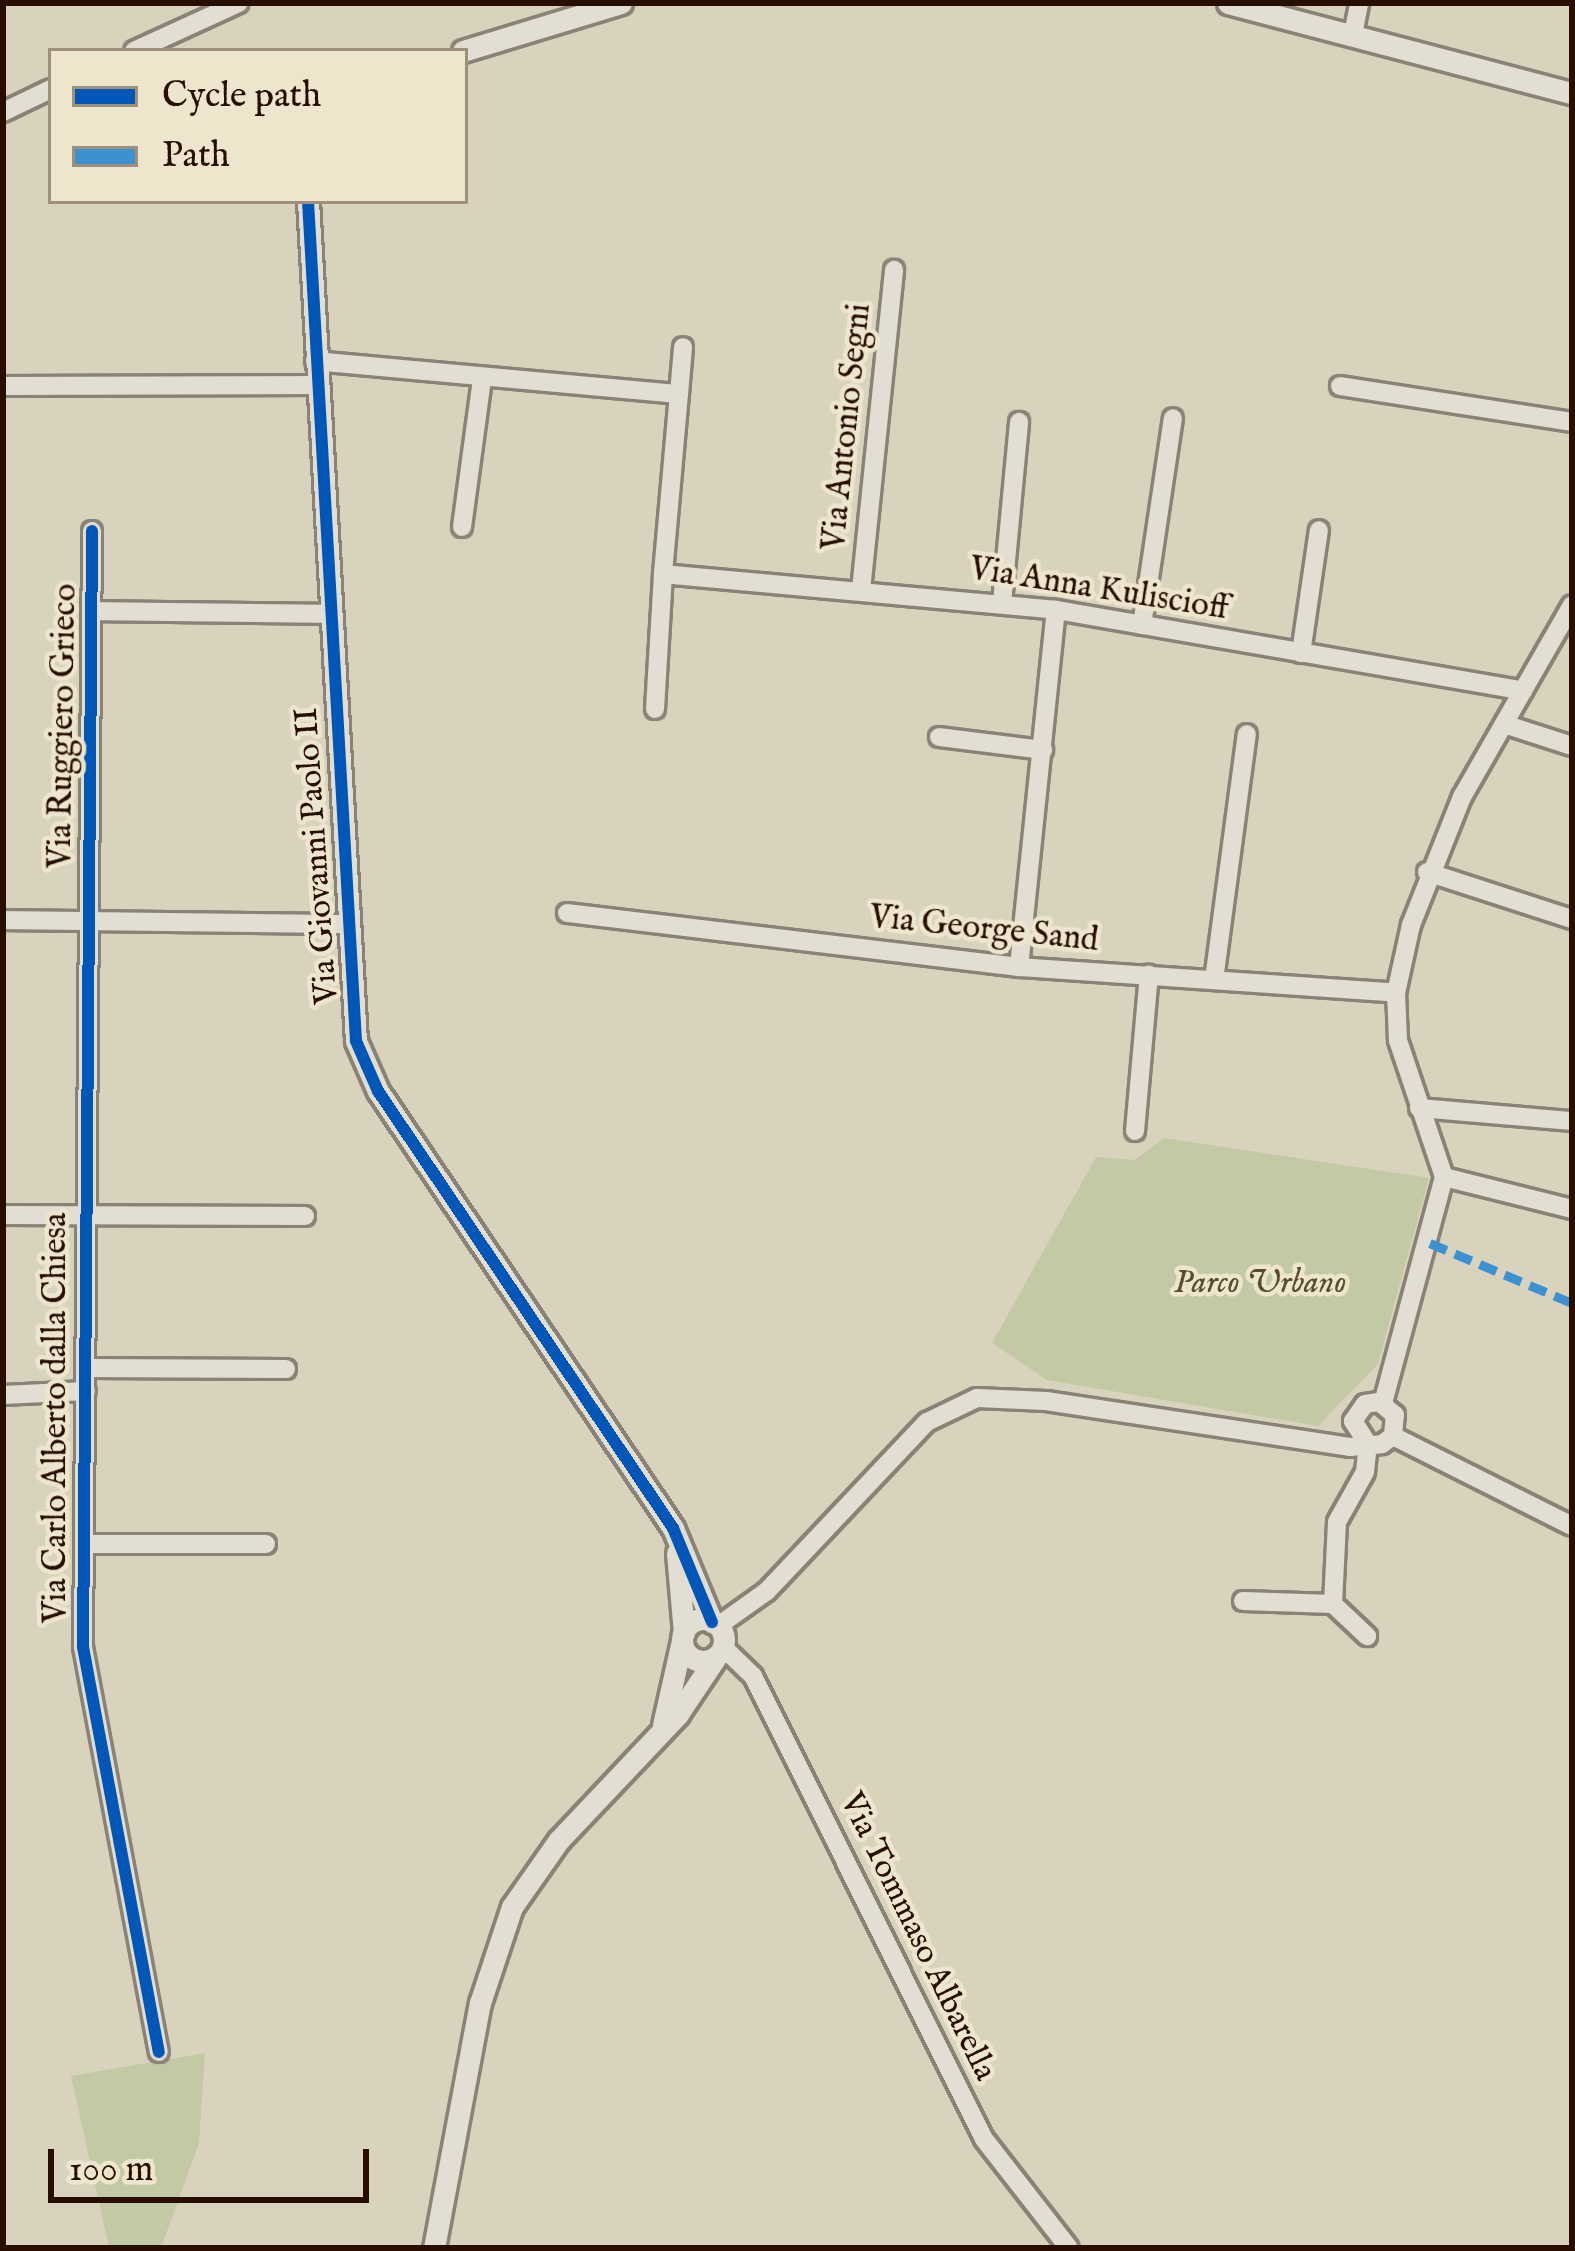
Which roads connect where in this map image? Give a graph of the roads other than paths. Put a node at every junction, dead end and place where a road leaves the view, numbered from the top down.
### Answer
1 (239, 3) edge
2 (621, 3) edge
3 (1228, 3) edge
4 (1359, 3) edge
5 (1353, 35) junction
6 (141, 48) edge
7 (468, 49) edge
8 (48, 90) edge
9 (1572, 93) edge
10 (3, 112) edge
11 (308, 204) edge
12 (894, 270) dead end
13 (683, 347) dead end
14 (315, 361) junction
15 (482, 379) junction
16 (3, 386) edge
17 (316, 386) junction
18 (1340, 386) dead end
19 (679, 394) junction
20 (1173, 418) dead end
21 (1019, 422) dead end
22 (1572, 422) edge
23 (462, 526) dead end
24 (1319, 530) dead end
25 (92, 531) dead end
26 (663, 574) junction
27 (861, 590) junction
28 (1002, 603) junction
29 (1572, 605) edge
30 (1056, 610) junction
31 (93, 611) junction
32 (330, 614) junction
33 (1142, 625) junction
34 (1301, 652) junction
35 (1523, 691) junction
36 (655, 710) dead end
37 (1504, 724) junction
38 (1246, 734) dead end
39 (939, 737) dead end
40 (1572, 746) edge
41 (1043, 750) junction
42 (1427, 872) junction
43 (567, 914) dead end
44 (1572, 919) edge
45 (3, 920) edge
46 (88, 921) junction
47 (349, 925) junction
48 (1018, 967) junction
49 (1149, 975) junction
50 (1214, 980) junction
51 (1396, 993) junction
52 (1419, 1108) junction
53 (1572, 1121) edge
54 (1135, 1131) dead end
55 (1444, 1177) junction
56 (1572, 1209) edge
57 (3, 1215) edge
58 (85, 1215) junction
59 (305, 1216) dead end
60 (86, 1368) junction
61 (286, 1369) dead end
62 (86, 1391) junction
63 (3, 1395) edge
64 (1383, 1403) junction
65 (1394, 1436) junction
66 (1368, 1444) junction
67 (1572, 1526) edge
68 (673, 1528) junction
69 (88, 1544) junction
70 (266, 1544) dead end
71 (1243, 1601) dead end
72 (1333, 1604) junction
73 (1367, 1636) dead end
74 (683, 1637) junction
75 (717, 1638) junction
76 (656, 1736) junction
77 (159, 2052) dead end
78 (434, 2248) edge
79 (1069, 2248) edge

1 - 6 street
2 - 7 street
3 - 5 street
4 - 5 street
5 - 9 street
8 - 10 street
11 - 14 street, Via Giovanni Paolo II
12 - 27 street, Via Antonio Segni
13 - 19 street
14 - 15 street
14 - 17 street, Via Giovanni Paolo II
15 - 19 street
15 - 23 street
16 - 17 street
17 - 32 street, Via Giovanni Paolo II
18 - 22 street
19 - 26 street
20 - 33 street
21 - 28 street
24 - 34 street
25 - 31 street, Via Ruggiero Grieco
26 - 27 street, Via Anna Kuliscioff
26 - 36 street
27 - 28 street, Via Anna Kuliscioff
28 - 30 street, Via Anna Kuliscioff
29 - 35 street
30 - 33 street, Via Anna Kuliscioff
30 - 41 street
31 - 32 street
31 - 46 street, Via Ruggiero Grieco
32 - 47 street, Via Giovanni Paolo II
33 - 34 street, Via Anna Kuliscioff
34 - 35 street, Via Anna Kuliscioff
35 - 37 street
37 - 40 street
37 - 42 street
38 - 50 street
39 - 41 street
41 - 48 street
42 - 44 street
42 - 51 street
43 - 48 street, Via George Sand
45 - 46 street
46 - 47 street
46 - 58 street, Via Carlo Alberto dalla Chiesa
47 - 68 street, Via Giovanni Paolo II
48 - 49 street, Via George Sand
49 - 50 street, Via George Sand
49 - 54 street
50 - 51 street, Via George Sand
51 - 52 street
52 - 53 street
52 - 55 street
55 - 56 street
55 - 64 street
57 - 58 street
58 - 59 street
58 - 60 street, Via Carlo Alberto dalla Chiesa
60 - 61 street
60 - 62 street, Via Carlo Alberto dalla Chiesa
62 - 63 street
62 - 69 street, Via Carlo Alberto dalla Chiesa
64 - 65 street
64 - 66 street
65 - 66 street
65 - 67 street
66 - 72 street
66 - 75 street
68 - 74 street, Via Giovanni Paolo II
68 - 75 street, Via Giovanni Paolo II
69 - 70 street
69 - 77 street, Via Carlo Alberto dalla Chiesa
71 - 72 street
72 - 73 street
74 - 75 street
74 - 75 street
74 - 76 street, Via Giovanni Paolo II
75 - 76 street, Via Giovanni Paolo II
75 - 79 street, Via Tommaso Albarella
76 - 78 street, Via Giovanni Paolo II

